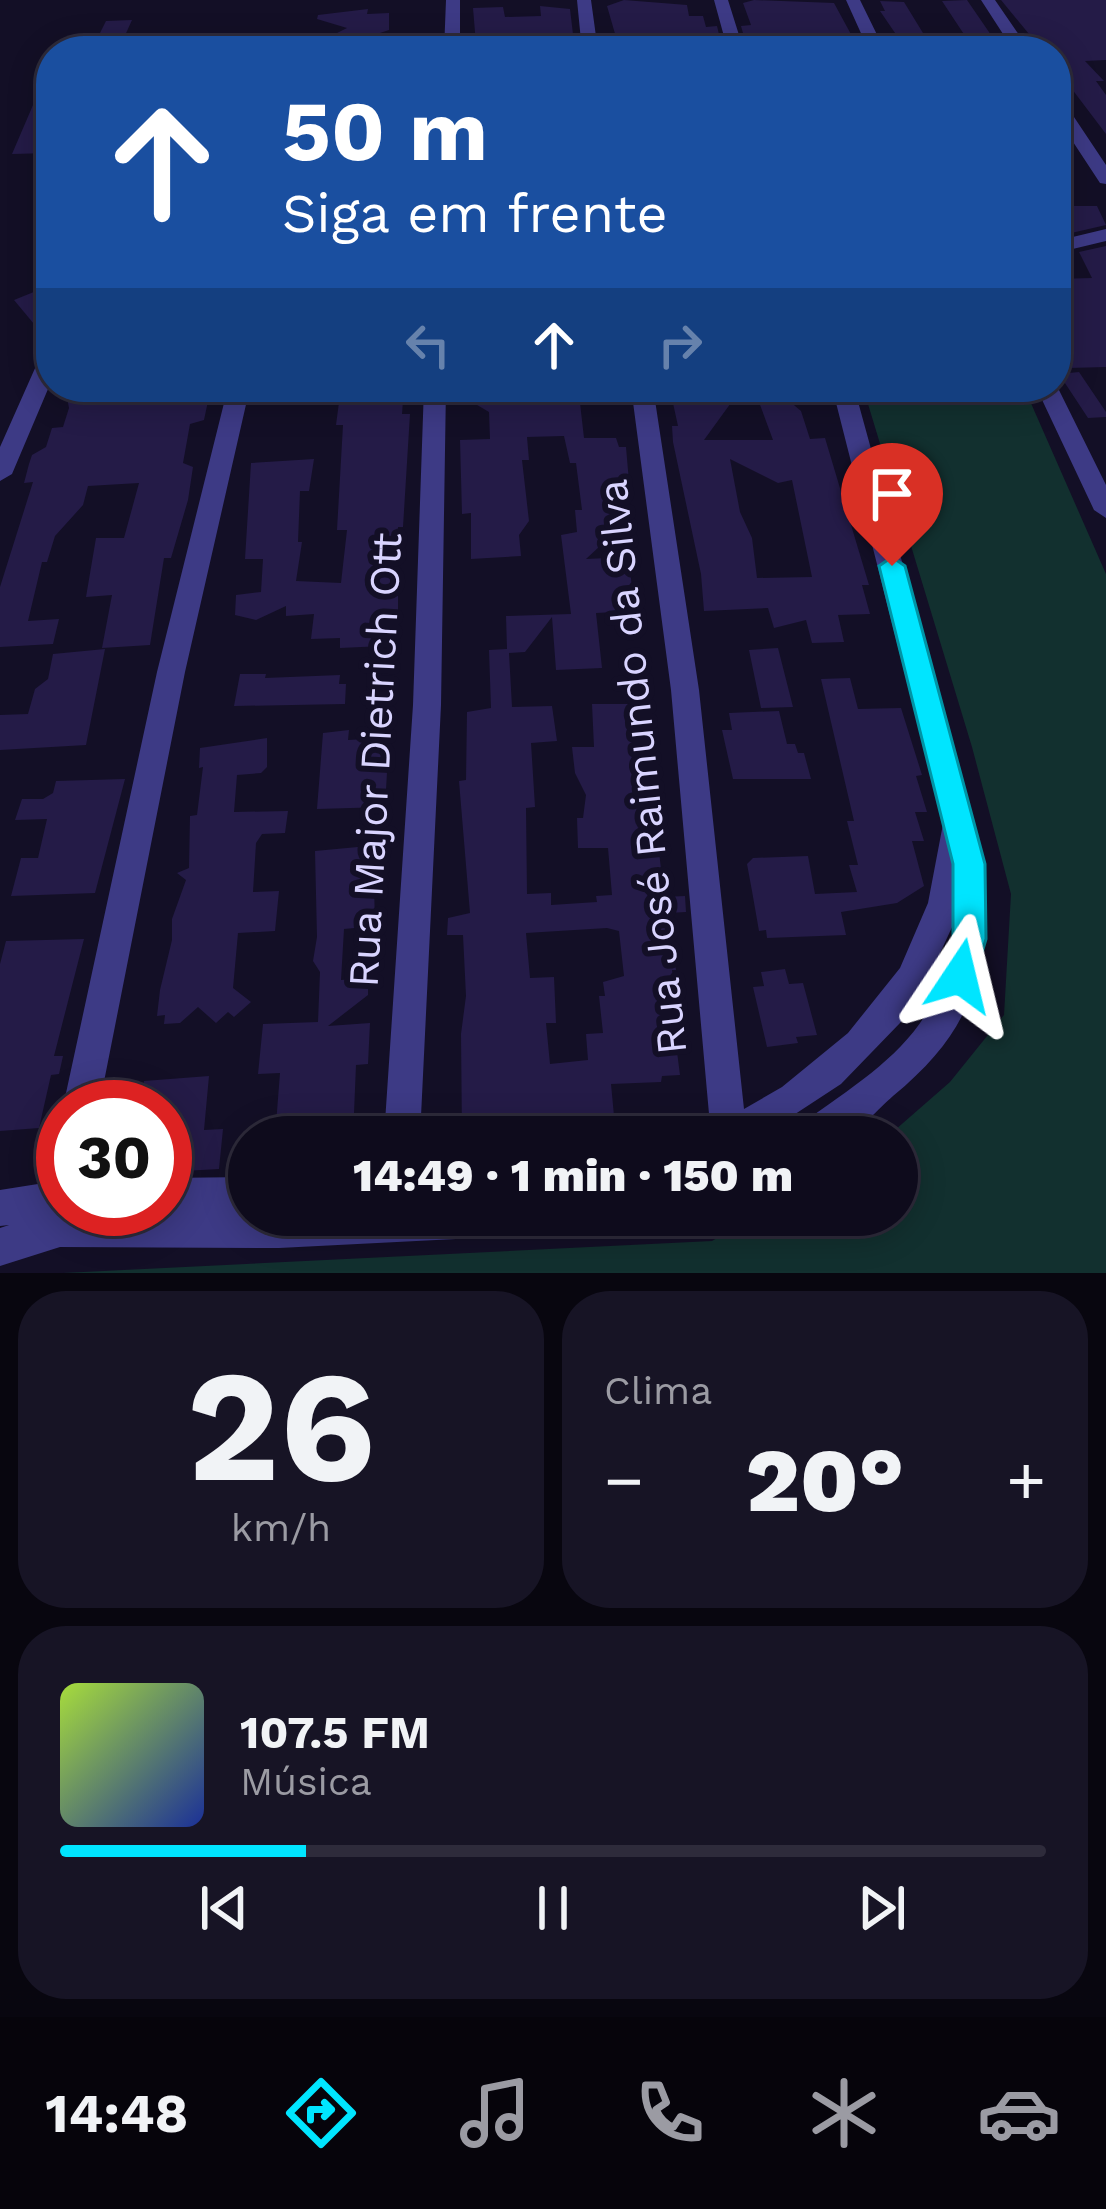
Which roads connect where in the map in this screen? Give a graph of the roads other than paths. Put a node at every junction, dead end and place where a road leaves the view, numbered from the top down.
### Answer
1 (453, 0) edge
2 (584, 0) edge
3 (721, 0) edge
4 (853, 0) edge
5 (988, 0) edge
6 (452, 36) edge
7 (588, 36) edge
8 (732, 36) edge
9 (870, 36) edge
10 (1012, 36) edge
11 (1071, 126) edge
12 (1106, 179) edge
13 (1106, 235) edge
14 (1071, 243) edge
15 (36, 392) edge
16 (234, 402) edge
17 (435, 402) edge
18 (644, 402) edge
19 (847, 402) edge
20 (1054, 402) edge
21 (0, 474) edge
22 (1106, 510) edge
23 (957, 819) junction
24 (86, 1080) edge
25 (403, 1116) edge
26 (724, 1116) edge
27 (765, 1116) edge
28 (843, 1116) edge
29 (228, 1195) edge
30 (192, 1196) edge
31 (36, 1206) edge
32 (0, 1208) edge
33 (192, 1210) edge
34 (228, 1212) edge
35 (36, 1222) edge
36 (0, 1247) edge

1 - 6 street
2 - 7 street
3 - 8 street
4 - 9 street
5 - 10 street
11 - 12 street
13 - 14 street
15 - 21 street
16 - 24 street
17 - 25 street, Rua Major Dietrich Ott
18 - 26 street, Rua José Raimundo da Silva
19 - 23 street
20 - 22 street
23 - 27 street
23 - 28 street
29 - 30 street
31 - 32 street
33 - 34 street
35 - 36 street

